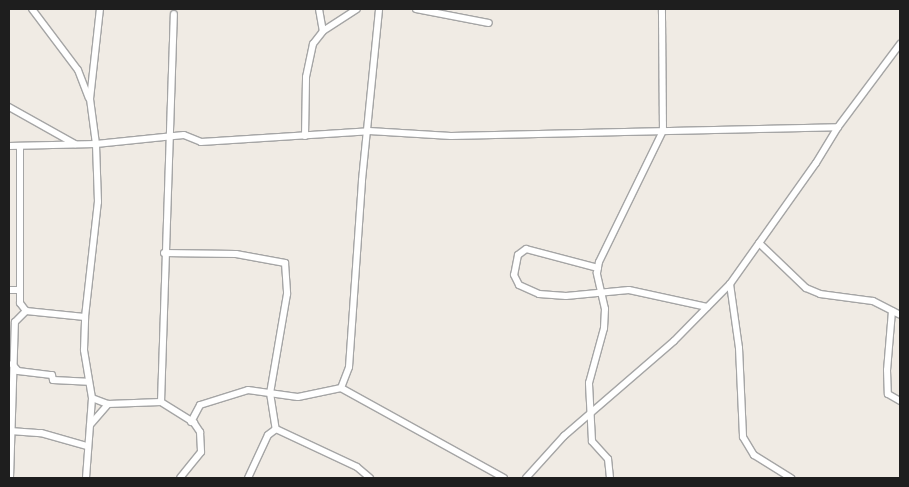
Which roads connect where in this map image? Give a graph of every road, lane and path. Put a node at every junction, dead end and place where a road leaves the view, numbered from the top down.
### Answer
1 (32, 9) edge
2 (100, 9) edge
3 (319, 9) edge
4 (357, 9) edge
5 (379, 9) edge
6 (416, 9) edge
7 (662, 9) edge
8 (174, 14) dead end
9 (489, 23) dead end
10 (323, 31) junction
11 (900, 44) edge
12 (90, 100) junction
13 (9, 107) edge
14 (838, 127) junction
15 (369, 131) junction
16 (663, 131) junction
17 (305, 136) junction
18 (167, 138) junction
19 (96, 144) junction
20 (77, 145) junction
21 (9, 146) edge
22 (20, 146) junction
23 (759, 243) junction
24 (164, 254) junction
25 (598, 268) junction
26 (730, 284) junction
27 (9, 290) edge
28 (19, 290) junction
29 (602, 293) junction
30 (707, 307) junction
31 (26, 311) junction
32 (892, 311) junction
33 (900, 315) edge
34 (85, 317) junction
35 (10, 363) edge
36 (88, 382) junction
37 (341, 388) junction
38 (270, 393) junction
39 (92, 398) junction
40 (161, 402) junction
41 (900, 402) edge
42 (108, 404) junction
43 (591, 414) junction
44 (191, 422) junction
45 (90, 425) junction
46 (276, 429) junction
47 (11, 431) edge
48 (87, 446) junction
49 (10, 478) edge
50 (86, 478) edge
51 (180, 478) edge
52 (248, 478) edge
53 (370, 478) edge
54 (504, 478) edge
55 (526, 478) edge
56 (610, 478) edge
57 (791, 478) edge

1 - 12 street
2 - 12 street
3 - 10 street
4 - 10 street
5 - 15 street
6 - 9 street
7 - 16 street
8 - 18 street
10 - 17 street
11 - 14 street
12 - 19 street
13 - 20 street
14 - 16 street
14 - 23 street
15 - 16 street
15 - 17 street
15 - 37 street
16 - 25 street
17 - 18 street
18 - 19 street
18 - 24 street
19 - 20 street
19 - 34 street
20 - 22 street
21 - 22 street
22 - 28 street
23 - 26 street
23 - 32 street
24 - 38 street
24 - 40 street
25 - 29 street
25 - 29 street
26 - 30 street
26 - 57 street
27 - 28 street
28 - 31 street
29 - 30 street
29 - 43 street
30 - 43 street
31 - 34 street
31 - 35 street
32 - 33 street
32 - 41 street
34 - 36 street
35 - 36 street
35 - 47 street
36 - 39 street
37 - 38 street
37 - 54 street
38 - 44 street
38 - 46 street
39 - 42 street
39 - 45 street
40 - 42 street
40 - 44 street
42 - 45 street
43 - 55 street
43 - 56 street
44 - 51 street
45 - 48 street
46 - 52 street
46 - 53 street
47 - 48 street
47 - 49 street
48 - 50 street

